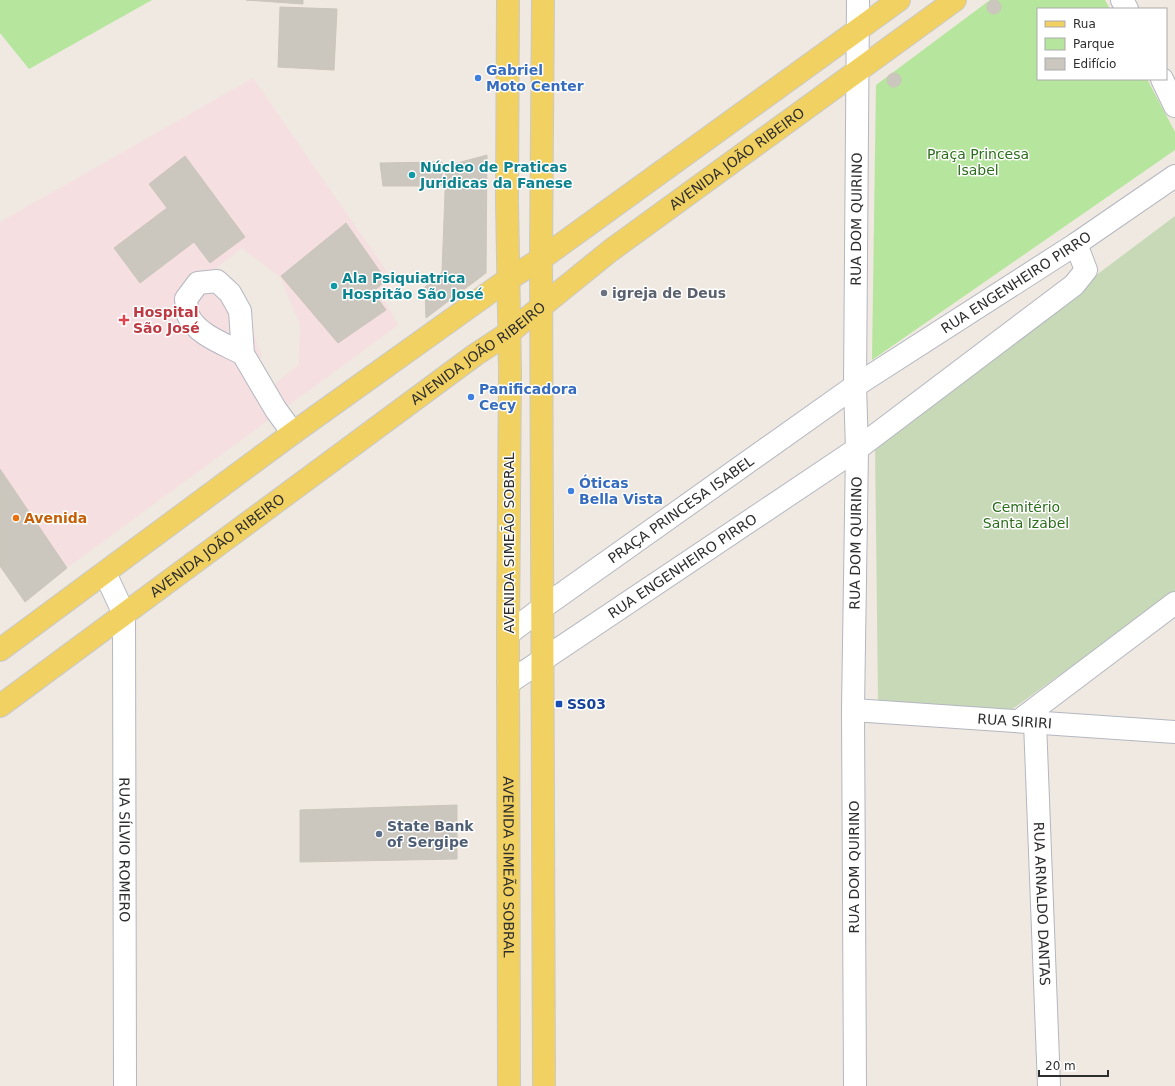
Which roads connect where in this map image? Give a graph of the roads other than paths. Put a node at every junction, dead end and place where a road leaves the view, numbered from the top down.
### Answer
1 (508, 0) edge
2 (543, 0) edge
3 (858, 0) edge
4 (899, 0) edge
5 (955, 0) edge
6 (858, 31) junction
7 (858, 70) junction
8 (1162, 80) edge
9 (1175, 106) edge
10 (1175, 176) edge
11 (1076, 244) junction
12 (541, 258) junction
13 (507, 280) junction
14 (542, 304) junction
15 (510, 332) junction
16 (243, 354) dead end
17 (855, 386) junction
18 (294, 433) junction
19 (857, 448) junction
20 (105, 573) junction
21 (1175, 603) edge
22 (542, 608) junction
23 (124, 614) junction
24 (508, 634) junction
25 (0, 650) edge
26 (542, 659) junction
27 (508, 683) junction
28 (0, 706) edge
29 (853, 710) junction
30 (1027, 721) junction
31 (1175, 732) edge
32 (125, 1086) edge
33 (508, 1086) edge
34 (544, 1086) edge
35 (855, 1086) edge
36 (1049, 1086) edge

1 - 13 main road, AVENIDA SIMEÃO SOBRAL
2 - 12 main road
3 - 6 street, RUA DOM QUIRINO
4 - 6 main road
5 - 7 main road, AVENIDA JOÃO RIBEIRO
6 - 7 street, RUA DOM QUIRINO
6 - 12 main road
7 - 14 main road, AVENIDA JOÃO RIBEIRO
7 - 17 street, RUA DOM QUIRINO
8 - 9 street
10 - 11 street, RUA ENGENHEIRO PIRRO
11 - 17 street, RUA ENGENHEIRO PIRRO
11 - 19 street, RUA ENGENHEIRO PIRRO
12 - 13 main road
12 - 14 main road
13 - 15 main road, AVENIDA SIMEÃO SOBRAL
13 - 18 main road
14 - 15 main road, AVENIDA JOÃO RIBEIRO
14 - 22 main road
15 - 23 main road, AVENIDA JOÃO RIBEIRO
15 - 24 main road, AVENIDA SIMEÃO SOBRAL
16 - 18 street
17 - 19 street, RUA DOM QUIRINO
17 - 22 street, PRAÇA PRINCESA ISABEL
18 - 20 main road
19 - 26 street, RUA ENGENHEIRO PIRRO
19 - 29 street, RUA DOM QUIRINO
20 - 23 street
20 - 25 main road
21 - 30 street
22 - 24 street, PRAÇA PRINCESA ISABEL
22 - 26 main road
23 - 28 main road, AVENIDA JOÃO RIBEIRO
23 - 32 street, RUA SÍLVIO ROMERO
24 - 27 main road, AVENIDA SIMEÃO SOBRAL
26 - 27 street, RUA ENGENHEIRO PIRRO
26 - 34 main road
27 - 33 main road, AVENIDA SIMEÃO SOBRAL
29 - 30 street, RUA SIRIRI
29 - 35 street, RUA DOM QUIRINO
30 - 31 street, RUA SIRIRI
30 - 36 street, RUA ARNALDO DANTAS

